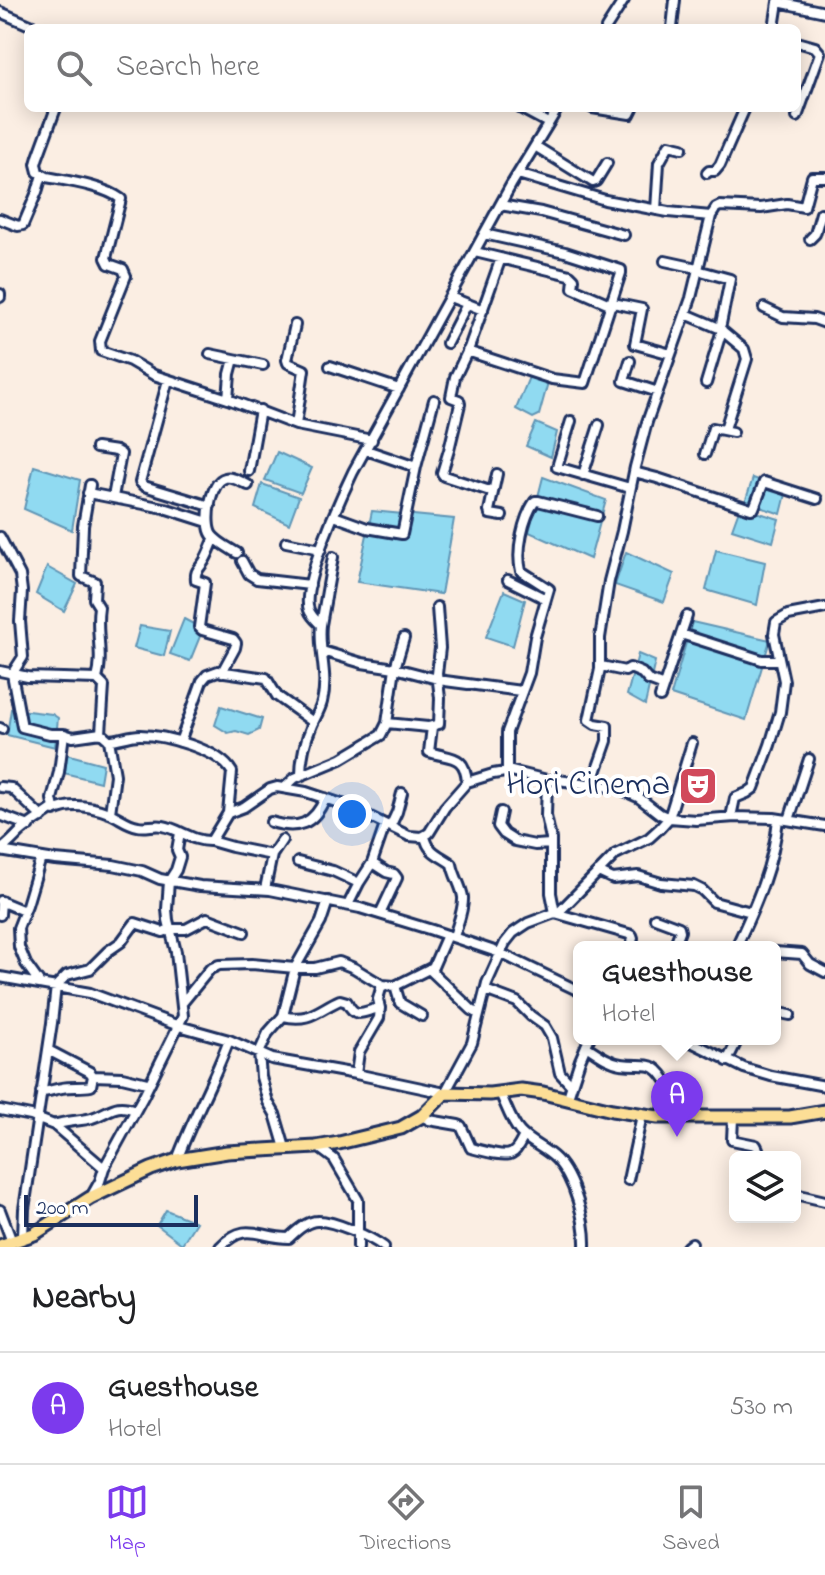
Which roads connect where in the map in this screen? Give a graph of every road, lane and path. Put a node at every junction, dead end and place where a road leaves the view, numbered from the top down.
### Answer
1 (624, 0) edge
2 (675, 0) edge
3 (0, 12) edge
4 (825, 12) edge
5 (28, 24) edge
6 (609, 24) edge
7 (672, 24) edge
8 (775, 24) edge
9 (801, 43) edge
10 (823, 54) edge
11 (801, 107) edge
12 (55, 112) edge
13 (527, 112) edge
14 (555, 112) edge
15 (743, 112) edge
16 (799, 112) edge
17 (797, 117) dead end
18 (548, 123) junction
19 (535, 146) junction
20 (682, 148) dead end
21 (607, 163) dead end
22 (707, 173) dead end
23 (518, 174) junction
24 (42, 175) junction
25 (825, 177) edge
26 (500, 205) junction
27 (804, 207) junction
28 (656, 210) junction
29 (823, 213) edge
30 (711, 216) junction
31 (0, 219) edge
32 (484, 234) junction
33 (624, 235) dead end
34 (810, 239) dead end
35 (475, 252) junction
36 (501, 258) junction
37 (665, 261) dead end
38 (697, 269) junction
39 (450, 297) junction
40 (467, 304) junction
41 (612, 304) junction
42 (764, 308) dead end
43 (483, 310) junction
44 (686, 314) junction
45 (825, 323) edge
46 (295, 325) dead end
47 (721, 329) junction
48 (447, 343) dead end
49 (467, 351) junction
50 (210, 354) dead end
51 (671, 354) junction
52 (234, 359) junction
53 (630, 361) dead end
54 (263, 365) dead end
55 (330, 366) dead end
56 (168, 380) junction
57 (706, 383) dead end
58 (399, 389) junction
59 (658, 392) junction
60 (228, 399) junction
61 (434, 400) dead end
62 (260, 410) junction
63 (571, 421) dead end
64 (296, 425) junction
65 (599, 425) dead end
66 (372, 440) junction
67 (96, 448) dead end
68 (366, 450) junction
69 (705, 454) dead end
70 (416, 467) junction
71 (249, 471) dead end
72 (634, 472) junction
73 (497, 474) dead end
74 (583, 475) junction
75 (248, 485) dead end
76 (630, 488) junction
77 (493, 492) junction
78 (113, 497) junction
79 (817, 499) dead end
80 (210, 506) junction
81 (334, 516) junction
82 (502, 516) dead end
83 (597, 516) dead end
84 (208, 522) junction
85 (0, 537) edge
86 (215, 538) junction
87 (286, 542) dead end
88 (321, 549) junction
89 (333, 557) dead end
90 (508, 580) dead end
91 (310, 585) junction
92 (546, 599) junction
93 (437, 607) dead end
94 (825, 608) edge
95 (687, 616) dead end
96 (321, 625) junction
97 (681, 634) junction
98 (404, 638) dead end
99 (322, 651) junction
100 (779, 660) junction
101 (601, 666) junction
102 (395, 668) junction
103 (0, 671) edge
104 (222, 672) junction
105 (12, 674) junction
106 (97, 679) junction
107 (437, 679) junction
108 (664, 686) junction
109 (521, 691) junction
110 (660, 697) dead end
111 (313, 722) junction
112 (387, 723) junction
113 (432, 727) junction
114 (101, 733) junction
115 (64, 734) junction
116 (109, 740) junction
117 (180, 742) junction
118 (692, 743) dead end
119 (809, 759) dead end
120 (507, 771) junction
121 (301, 775) junction
122 (547, 780) junction
123 (467, 782) junction
124 (592, 784) junction
125 (0, 787) edge
126 (284, 788) junction
127 (402, 793) dead end
128 (325, 798) junction
129 (54, 808) junction
130 (501, 812) dead end
131 (110, 813) junction
132 (228, 813) junction
133 (0, 815) edge
134 (42, 817) junction
135 (731, 817) junction
136 (669, 818) junction
137 (778, 819) junction
138 (789, 820) junction
139 (271, 822) dead end
140 (29, 826) junction
141 (387, 826) junction
142 (825, 826) edge
143 (180, 833) junction
144 (425, 836) junction
145 (282, 840) dead end
146 (211, 841) junction
147 (551, 844) junction
148 (0, 851) edge
149 (272, 855) junction
150 (41, 858) junction
151 (298, 862) dead end
152 (372, 863) junction
153 (598, 872) junction
154 (169, 881) junction
155 (359, 883) junction
156 (265, 889) junction
157 (1, 901) edge
158 (328, 901) junction
159 (348, 905) junction
160 (24, 911) junction
161 (751, 912) junction
162 (555, 913) junction
163 (380, 914) junction
164 (0, 915) edge
165 (655, 918) dead end
166 (170, 929) junction
167 (244, 932) dead end
168 (450, 936) junction
169 (632, 941) edge
170 (676, 941) edge
171 (739, 941) edge
172 (781, 952) edge
173 (500, 953) junction
174 (295, 968) junction
175 (429, 969) junction
176 (825, 972) edge
177 (0, 977) edge
178 (39, 983) junction
179 (382, 985) junction
180 (56, 986) junction
181 (395, 986) junction
182 (573, 988) edge
183 (485, 990) junction
184 (183, 1002) junction
185 (380, 1008) junction
186 (781, 1013) edge
187 (479, 1014) junction
188 (790, 1015) dead end
189 (283, 1016) junction
190 (422, 1016) dead end
191 (179, 1026) junction
192 (229, 1040) junction
193 (587, 1045) edge
194 (592, 1045) edge
195 (696, 1045) edge
196 (735, 1045) edge
197 (48, 1050) junction
198 (259, 1053) junction
199 (727, 1061) junction
200 (356, 1074) junction
201 (93, 1076) junction
202 (147, 1083) dead end
203 (571, 1085) junction
204 (825, 1086) edge
205 (41, 1092) junction
206 (445, 1093) junction
207 (500, 1093) junction
208 (568, 1097) junction
209 (0, 1110) edge
210 (135, 1110) junction
211 (825, 1111) edge
212 (642, 1115) junction
213 (422, 1116) junction
214 (661, 1117) junction
215 (733, 1118) junction
216 (38, 1119) junction
217 (54, 1125) junction
218 (524, 1136) junction
219 (346, 1141) junction
220 (316, 1147) junction
221 (285, 1148) junction
222 (758, 1151) edge
223 (177, 1160) junction
224 (104, 1168) junction
225 (342, 1171) junction
226 (628, 1180) dead end
227 (801, 1195) edge
228 (90, 1198) junction
229 (825, 1201) edge
230 (0, 1210) edge
231 (357, 1232) junction
232 (17, 1240) edge
233 (281, 1242) edge
234 (32, 1247) edge
235 (220, 1247) edge
236 (358, 1247) edge
237 (384, 1247) edge
238 (585, 1247) edge

1 - 6 street
2 - 7 street
3 - 5 street
4 - 8 street
9 - 10 street
10 - 11 street
12 - 24 street
13 - 18 street
14 - 18 street
15 - 22 street
16 - 17 street
18 - 19 street
19 - 21 street
19 - 23 street
20 - 28 street
23 - 26 street
23 - 28 street
24 - 31 street
24 - 56 street
25 - 27 street
26 - 32 street
26 - 33 street
27 - 29 street
27 - 30 street
28 - 30 street
29 - 34 street
30 - 38 street
32 - 35 street
32 - 41 street
35 - 36 street
35 - 39 street
36 - 41 street
36 - 43 street
37 - 38 street
38 - 44 street
38 - 47 street
39 - 40 street
39 - 58 street
40 - 43 street
40 - 48 street
41 - 49 street
41 - 51 street
42 - 45 street
43 - 49 street
44 - 47 street
44 - 51 street
46 - 64 street
47 - 57 street
47 - 69 street
49 - 77 street
50 - 52 street
51 - 59 street
52 - 54 street
52 - 60 street
53 - 59 street
55 - 58 street
56 - 60 street
56 - 80 street
58 - 66 street
59 - 72 street
60 - 62 street
61 - 70 street
62 - 64 street
62 - 71 street
63 - 74 street
64 - 66 street
65 - 74 street
66 - 68 street
67 - 78 street
68 - 70 street
68 - 81 street
70 - 81 street
72 - 76 street
72 - 79 street
73 - 77 street
74 - 76 street
75 - 80 street
76 - 101 street
77 - 82 street
78 - 84 street
78 - 106 street
80 - 84 street
81 - 88 street
83 - 92 street
84 - 86 street
85 - 105 street
86 - 91 street
86 - 104 street
87 - 88 street
88 - 91 street
89 - 96 street
90 - 92 street
91 - 96 street
92 - 109 street
93 - 107 street
94 - 100 street
95 - 97 street
96 - 99 street
97 - 100 street
97 - 108 street
98 - 102 street
99 - 102 street
99 - 111 street
100 - 135 street
101 - 108 street
101 - 124 street
102 - 107 street
102 - 112 street
103 - 105 street
104 - 111 street
104 - 117 street
105 - 106 street
105 - 115 street
106 - 114 street
107 - 109 street
107 - 113 street
108 - 110 street
109 - 120 street
111 - 121 street
112 - 113 street
112 - 121 street
113 - 123 street
114 - 115 street
114 - 116 street
115 - 129 street
116 - 117 street
116 - 131 street
117 - 132 street
118 - 136 street
119 - 138 street
120 - 122 street
120 - 123 street
121 - 126 street
122 - 124 street
122 - 147 street
123 - 144 street
124 - 136 street
125 - 134 street
126 - 128 street
126 - 132 street
127 - 141 street
128 - 139 street
128 - 141 street
129 - 131 street
129 - 134 street
130 - 147 street
131 - 143 street
132 - 146 street
133 - 140 street
134 - 140 street
135 - 136 street
135 - 137 street
136 - 153 street
137 - 138 street
137 - 161 street
138 - 142 street
140 - 148 street
141 - 144 street
141 - 152 street
143 - 146 street
143 - 154 street
144 - 168 street
145 - 149 street
146 - 149 street
147 - 162 street
148 - 150 street
149 - 156 street
150 - 154 street
150 - 160 street
151 - 155 street
152 - 155 street
152 - 163 street
153 - 161 street
153 - 162 street
154 - 156 street
154 - 166 street
155 - 159 street
156 - 158 street
157 - 160 street
157 - 164 street
158 - 159 street
158 - 174 street
159 - 163 street
160 - 178 street
161 - 171 street
162 - 169 street
162 - 173 street
163 - 168 street
165 - 170 street
166 - 167 street
166 - 180 street
166 - 184 street
168 - 173 street
168 - 175 street
172 - 176 street
173 - 182 street
173 - 183 street
174 - 179 street
174 - 184 street
174 - 189 street
175 - 181 street
175 - 187 street
177 - 178 street
178 - 180 street
179 - 181 street
179 - 185 street
180 - 191 street
180 - 197 street
181 - 190 street
183 - 187 street
183 - 203 street
184 - 191 street
185 - 189 street
185 - 200 street
186 - 188 street
187 - 206 street
189 - 198 street
191 - 192 street
191 - 210 street
192 - 198 street
192 - 223 street
193 - 203 street
194 - 214 street
195 - 199 street
196 - 199 street
197 - 201 street
197 - 205 street
198 - 200 street
198 - 221 street
199 - 204 street
200 - 206 street
201 - 202 street
201 - 205 street
203 - 208 street
205 - 216 street
206 - 207 main road
206 - 213 main road
207 - 208 main road
207 - 218 street
208 - 212 main road
209 - 216 street
210 - 217 street
210 - 224 street
211 - 215 main road
212 - 214 main road
212 - 226 street
213 - 218 street
213 - 219 main road
214 - 215 main road
215 - 222 street
216 - 217 street
216 - 232 street
217 - 224 street
218 - 238 street
219 - 220 main road
219 - 225 street
220 - 221 main road
220 - 225 street
221 - 223 main road
223 - 228 main road
224 - 228 street
225 - 231 street
227 - 229 street
228 - 232 main road
230 - 232 street
231 - 233 street
231 - 236 street
231 - 237 street
232 - 234 street
233 - 235 street

